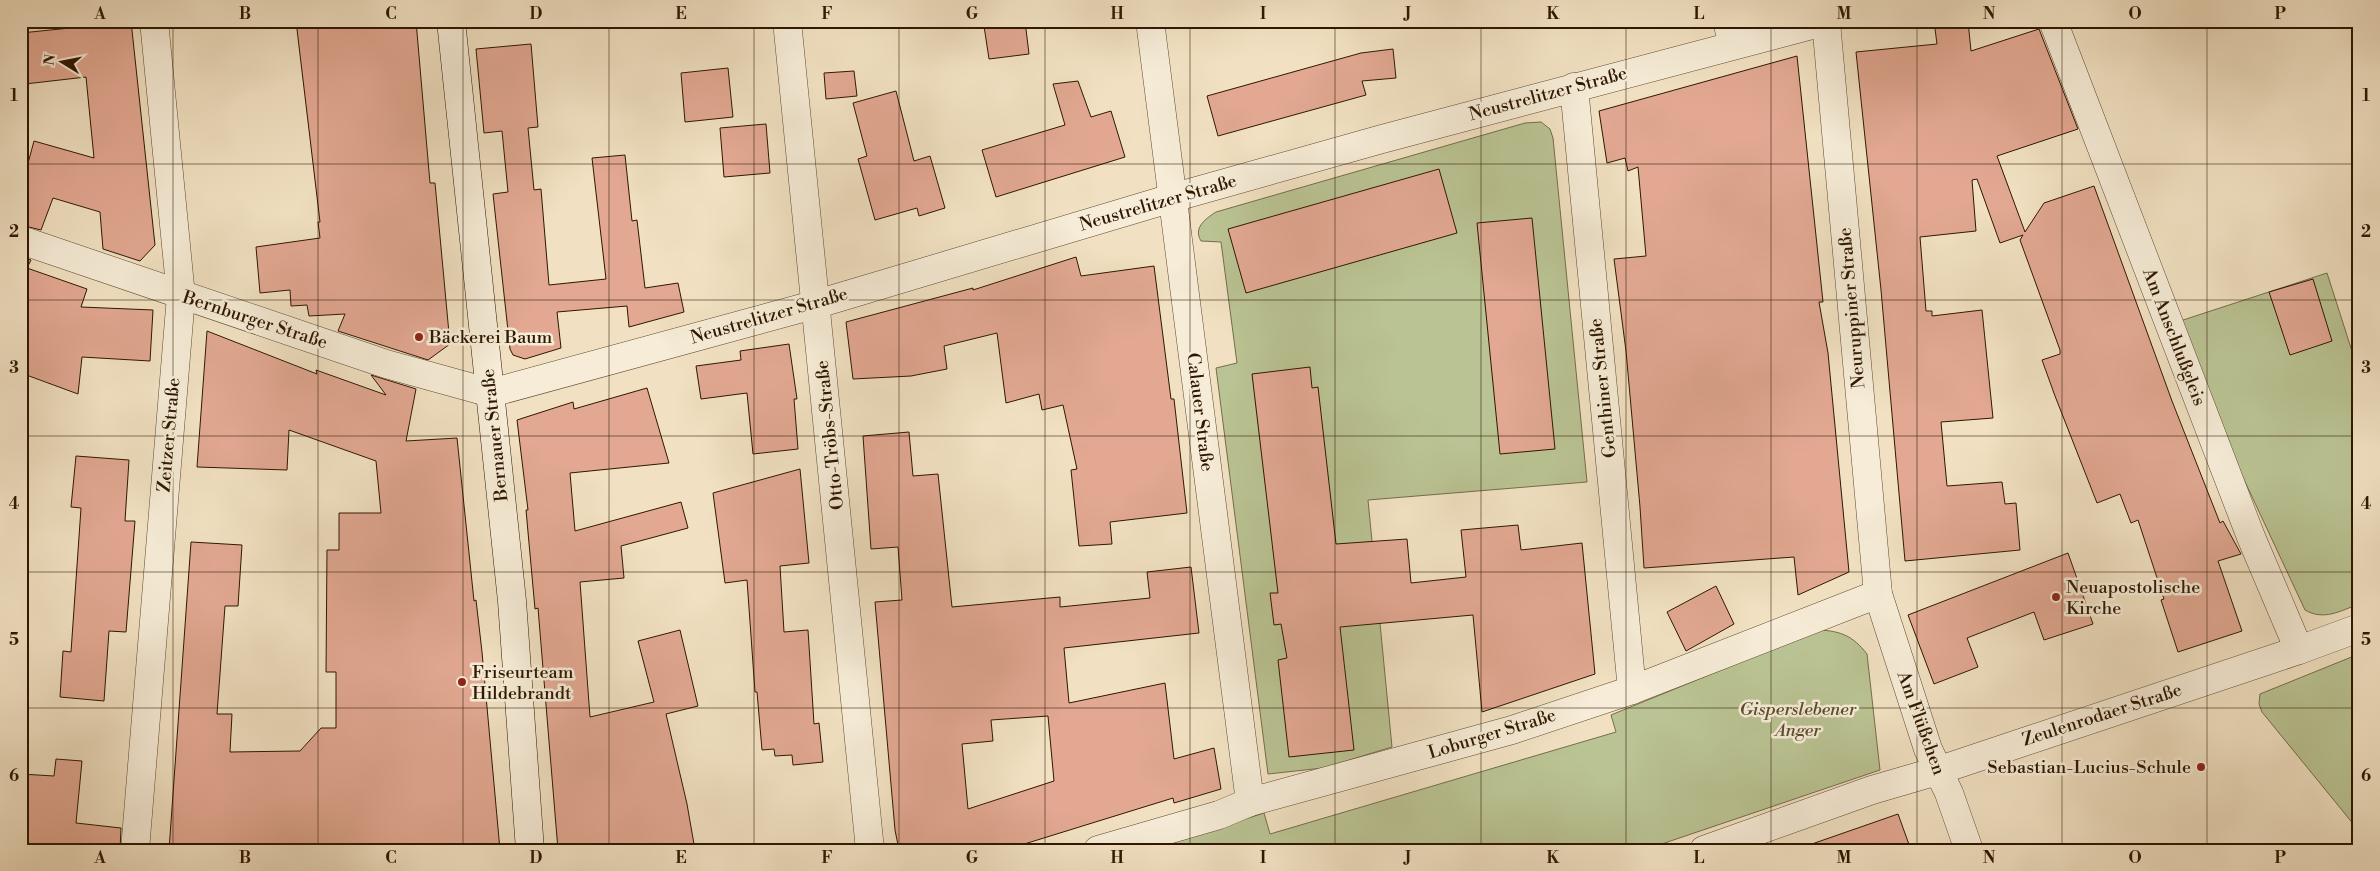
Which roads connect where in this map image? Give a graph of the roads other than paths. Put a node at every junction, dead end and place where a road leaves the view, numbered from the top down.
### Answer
1 (154, 21) edge
2 (451, 21) edge
3 (787, 21) edge
4 (1150, 21) edge
5 (1826, 21) edge
6 (2053, 21) edge
7 (1730, 33) edge
8 (1574, 87) junction
9 (1172, 198) junction
10 (21, 240) edge
11 (181, 296) junction
12 (817, 304) junction
13 (491, 393) junction
14 (1878, 594) junction
15 (2359, 628) edge
16 (2299, 650) junction
17 (1632, 690) junction
18 (1937, 771) junction
19 (1250, 802) junction
20 (135, 850) edge
21 (530, 850) edge
22 (870, 850) edge
23 (1098, 850) edge
24 (1704, 850) edge
25 (1969, 850) edge

1 - 11 street, Zeitzer Straße
2 - 13 street, Bernauer Straße
3 - 12 street, Otto-Tröbs-Straße
4 - 9 street, Calauer Straße
5 - 7 street, Neustrelitzer Straße
5 - 14 street, Neuruppiner Straße
6 - 16 street, Am Anschlußgleis
7 - 8 street, Neustrelitzer Straße
8 - 9 street, Neustrelitzer Straße
8 - 17 street, Genthiner Straße
9 - 12 street, Neustrelitzer Straße
9 - 19 street, Calauer Straße
10 - 11 street, Bernburger Straße
11 - 13 street, Bernburger Straße
11 - 20 street, Zeitzer Straße
12 - 13 street, Neustrelitzer Straße
12 - 22 street, Otto-Tröbs-Straße
13 - 21 street, Bernauer Straße
14 - 17 street, Loburger Straße
14 - 18 street, Am Flüßchen
15 - 16 street, Zeulenrodaer Straße
16 - 18 street, Zeulenrodaer Straße
17 - 19 street, Loburger Straße
18 - 24 street, Zeulenrodaer Straße
18 - 25 street, Am Flüßchen
19 - 23 street, Loburger Straße

